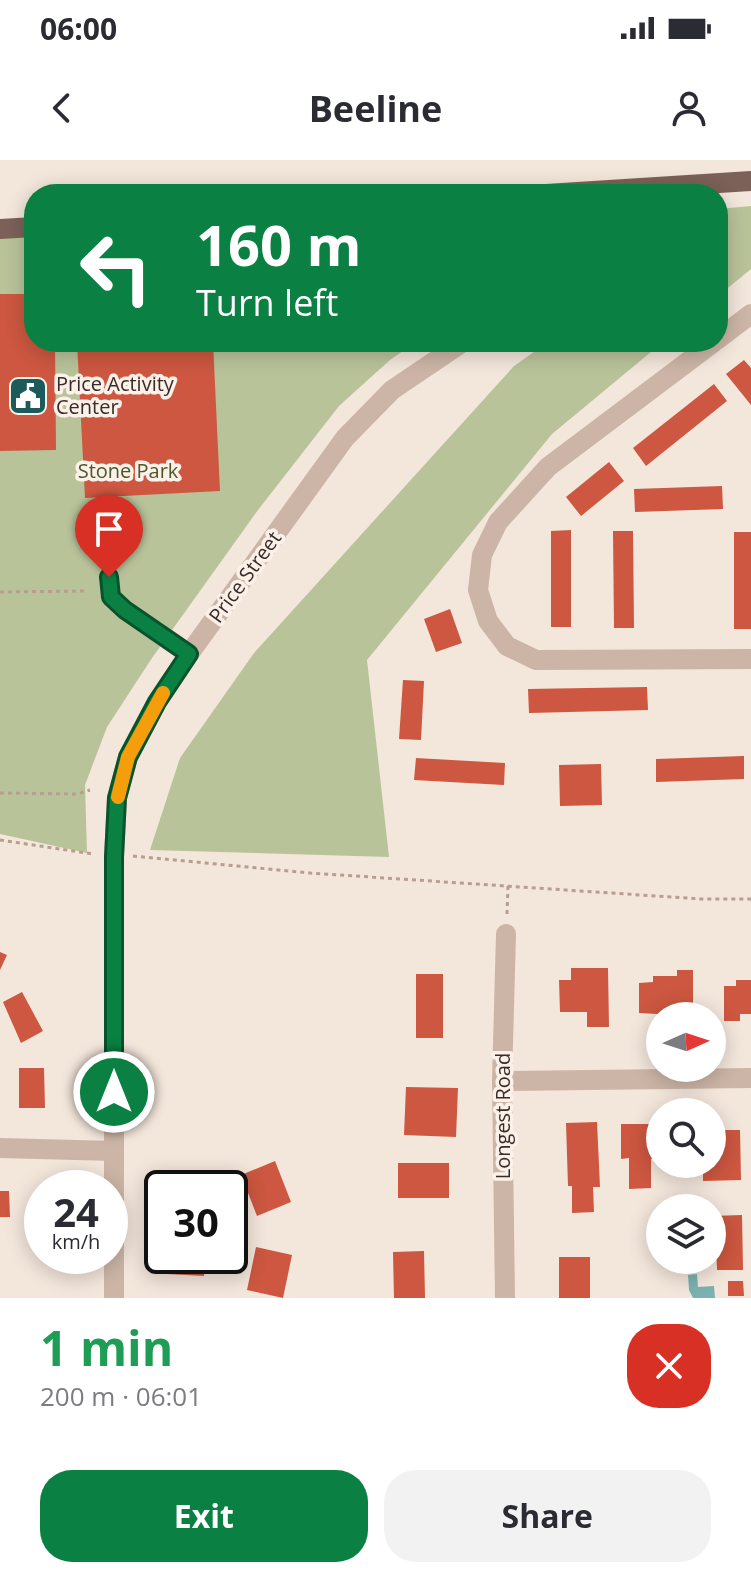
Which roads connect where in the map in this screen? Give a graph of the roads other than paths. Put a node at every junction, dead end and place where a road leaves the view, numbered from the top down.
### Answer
1 (751, 181) edge
2 (705, 184) edge
3 (24, 228) edge
4 (0, 229) edge
5 (751, 314) edge
6 (728, 332) edge
7 (448, 352) edge
8 (701, 352) edge
9 (109, 577) dead end
10 (189, 654) junction
11 (751, 659) edge
12 (506, 934) road end
13 (751, 1078) edge
14 (502, 1081) junction
15 (0, 1148) edge
16 (114, 1151) junction
17 (114, 1298) edge
18 (505, 1298) edge

1 - 2 main road
3 - 4 main road
5 - 6 street
7 - 10 street, Price Street
8 - 11 street
9 - 10 street
10 - 16 street, Price Street
12 - 14 street, Longest Road
13 - 14 street
14 - 18 street, Longest Road
15 - 16 street
16 - 17 street, Price Street

